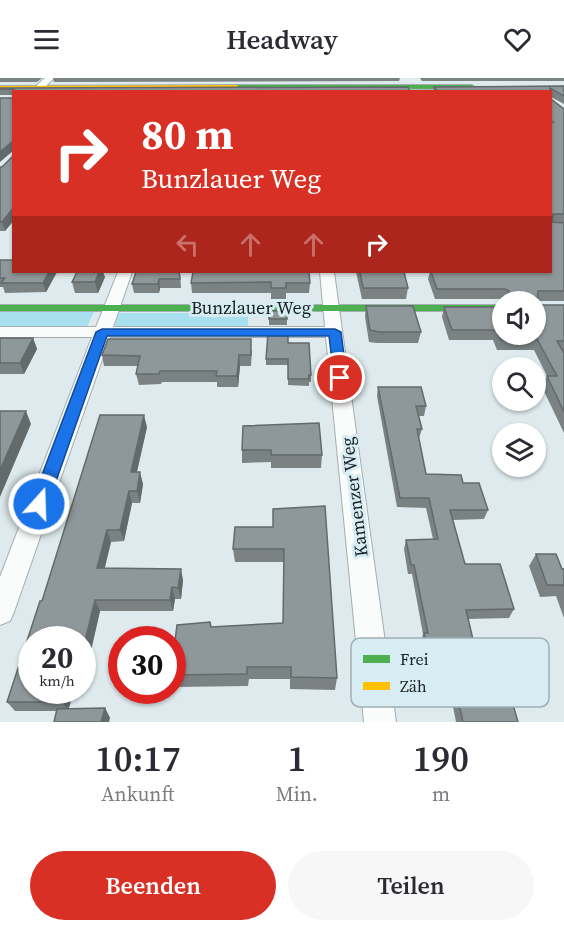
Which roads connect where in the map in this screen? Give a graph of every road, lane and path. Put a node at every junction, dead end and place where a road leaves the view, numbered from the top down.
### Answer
1 (45, 83) edge
2 (390, 83) edge
3 (490, 87) edge
4 (0, 88) edge
5 (72, 89) edge
6 (194, 89) edge
7 (306, 89) edge
8 (421, 89) edge
9 (125, 273) edge
10 (327, 273) edge
11 (112, 307) junction
12 (332, 307) junction
13 (0, 308) edge
14 (492, 308) edge
15 (0, 332) edge
16 (102, 332) junction
17 (335, 332) junction
18 (0, 612) edge
19 (370, 638) edge
20 (378, 707) edge
21 (380, 722) edge

1 - 4 street
1 - 5 street
2 - 7 street
2 - 8 street
3 - 8 street
5 - 6 street
6 - 7 street
9 - 11 street
10 - 12 street, Kamenzer Weg
11 - 12 street, Bunzlauer Weg
11 - 13 street, Bunzlauer Weg
11 - 16 street
12 - 14 street, Bunzlauer Weg
12 - 17 street, Kamenzer Weg
15 - 16 street, Bunzlauer Weg
16 - 17 street, Bunzlauer Weg
16 - 18 street
17 - 19 street, Kamenzer Weg
20 - 21 street, Kamenzer Weg

